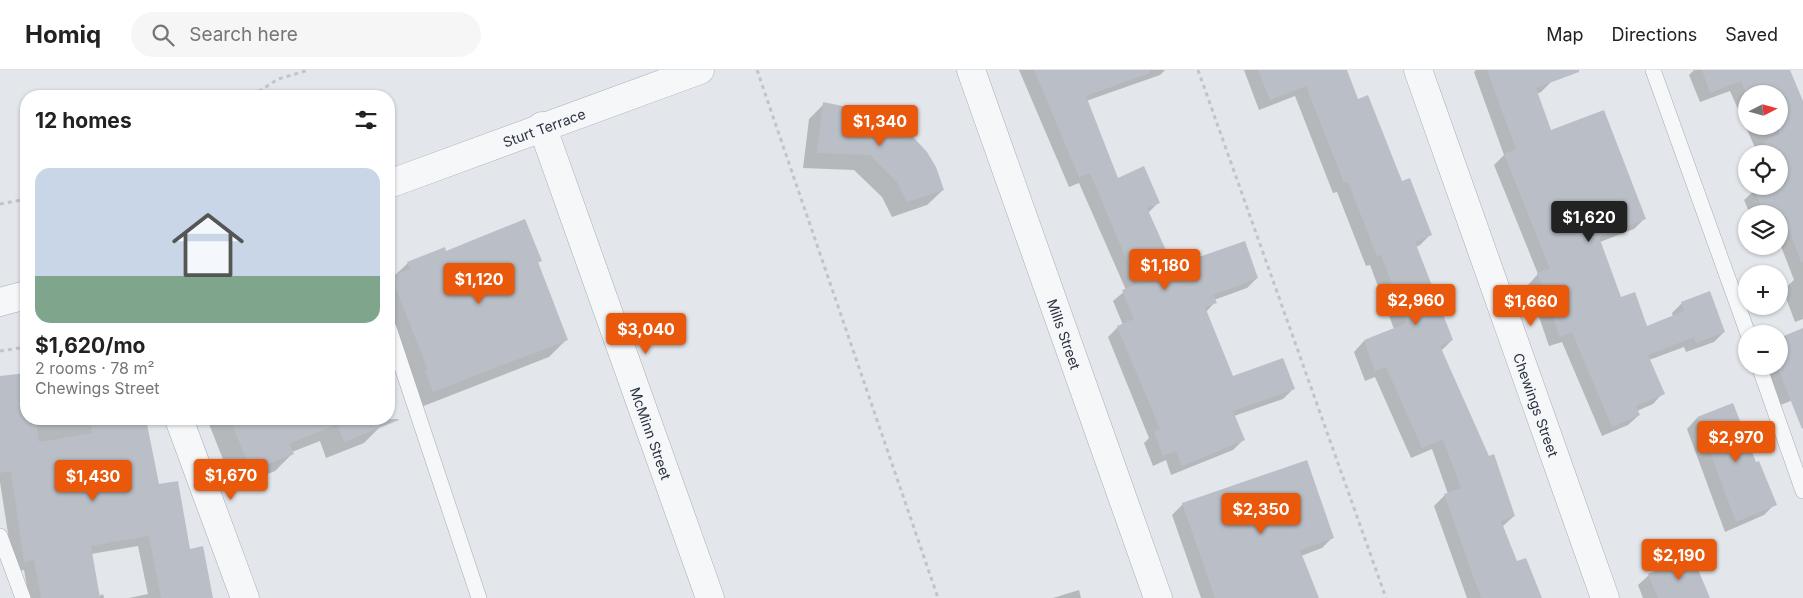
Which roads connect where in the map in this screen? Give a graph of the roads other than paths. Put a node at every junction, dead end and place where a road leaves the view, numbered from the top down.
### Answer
1 (700, 70) edge
2 (971, 70) edge
3 (1418, 70) edge
4 (1653, 70) edge
5 (542, 126) junction
6 (395, 182) edge
7 (20, 297) edge
8 (0, 302) edge
9 (1745, 325) edge
10 (395, 346) edge
11 (1762, 375) edge
12 (181, 425) edge
13 (1803, 490) edge
14 (0, 536) edge
15 (24, 598) edge
16 (245, 598) edge
17 (480, 598) edge
18 (710, 598) edge
19 (1158, 598) edge
20 (1605, 598) edge

1 - 5 street, Sturt Terrace
2 - 19 street, Mills Street
3 - 20 street, Chewings Street
4 - 9 lane
5 - 6 street, Sturt Terrace
5 - 18 street, McMinn Street
7 - 8 street
10 - 17 lane
11 - 13 lane
12 - 16 street
14 - 15 lane

